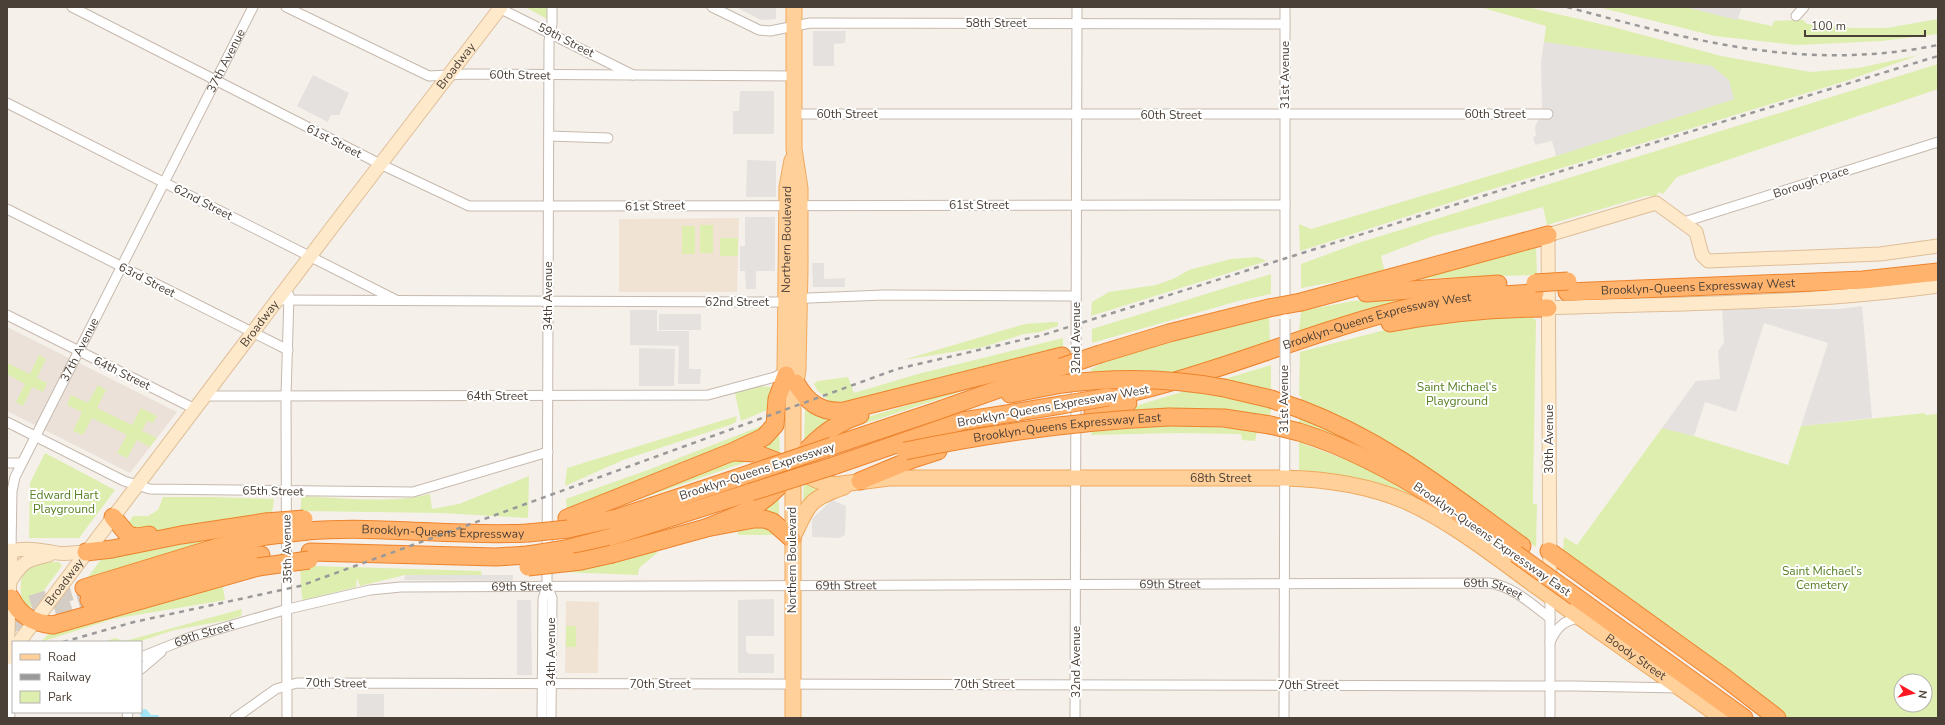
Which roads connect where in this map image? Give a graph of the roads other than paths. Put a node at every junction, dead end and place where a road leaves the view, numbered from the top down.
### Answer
1 (72, 7) edge
2 (253, 7) edge
3 (286, 7) edge
4 (499, 7) edge
5 (552, 7) edge
6 (712, 7) edge
7 (794, 7) edge
8 (1077, 7) edge
9 (1285, 7) edge
10 (1804, 7) edge
11 (1796, 16) dead end
12 (1077, 23) junction
13 (1285, 24) junction
14 (794, 27) junction
15 (551, 33) junction
16 (549, 75) junction
17 (447, 76) junction
18 (634, 76) junction
19 (794, 76) junction
20 (216, 80) junction
21 (7, 103) edge
22 (794, 114) junction
23 (1548, 114) dead end
24 (1077, 115) junction
25 (1285, 115) junction
26 (549, 136) junction
27 (608, 138) dead end
28 (1938, 142) edge
29 (380, 164) junction
30 (164, 182) junction
31 (1077, 205) junction
32 (1285, 205) junction
33 (793, 206) junction
34 (548, 207) junction
35 (7, 209) edge
36 (1684, 222) junction
37 (1548, 235) junction
38 (1938, 246) edge
39 (310, 257) junction
40 (1938, 261) edge
41 (122, 267) junction
42 (1938, 272) edge
43 (1938, 286) edge
44 (1568, 287) junction
45 (1541, 294) junction
46 (1076, 296) junction
47 (283, 300) junction
48 (793, 300) junction
49 (398, 301) junction
50 (548, 301) junction
51 (1301, 302) junction
52 (7, 315) edge
53 (252, 332) junction
54 (288, 350) junction
55 (79, 352) junction
56 (1061, 362) junction
57 (1202, 372) junction
58 (789, 376) junction
59 (205, 396) junction
60 (286, 396) junction
61 (548, 396) junction
62 (907, 396) junction
63 (195, 409) junction
64 (934, 412) junction
65 (1061, 413) junction
66 (7, 422) edge
67 (1027, 429) junction
68 (36, 436) junction
69 (548, 452) junction
70 (732, 452) junction
71 (7, 463) edge
72 (22, 463) junction
73 (833, 466) junction
74 (792, 468) junction
75 (1284, 478) junction
76 (1076, 480) junction
77 (860, 481) junction
78 (136, 485) junction
79 (286, 491) junction
80 (112, 517) junction
81 (567, 523) junction
82 (706, 528) junction
83 (266, 529) junction
84 (181, 535) junction
85 (792, 539) junction
86 (1519, 550) junction
87 (9, 551) edge
88 (1549, 551) junction
89 (86, 552) junction
90 (58, 553) junction
91 (259, 561) junction
92 (528, 561) junction
93 (11, 580) junction
94 (1076, 583) junction
95 (1284, 583) junction
96 (792, 584) junction
97 (546, 586) junction
98 (1579, 593) junction
99 (1550, 596) junction
100 (9, 599) edge
101 (288, 609) junction
102 (1550, 618) junction
103 (1582, 618) junction
104 (32, 625) junction
105 (20, 641) edge
106 (25, 641) edge
107 (1550, 643) junction
108 (163, 650) junction
109 (142, 657) edge
110 (7, 658) edge
111 (142, 668) edge
112 (547, 683) junction
113 (792, 684) junction
114 (1076, 684) junction
115 (1284, 685) junction
116 (287, 686) junction
117 (1550, 686) junction
118 (1681, 688) junction
119 (11, 697) edge
120 (10, 718) edge
121 (235, 718) edge
122 (287, 718) edge
123 (542, 718) edge
124 (551, 718) edge
125 (793, 718) edge
126 (1076, 718) edge
127 (1284, 718) edge
128 (1550, 718) edge
129 (1722, 718) edge
130 (1744, 718) edge
131 (1762, 718) edge
132 (1777, 718) edge

1 - 20 street, 61st Street
2 - 20 street, 37th Avenue
3 - 17 street, 60th Street
4 - 15 street, 59th Street
4 - 17 street, Broadway
5 - 15 street, 34th Avenue
6 - 14 street, 58th Street
7 - 14 main road, Northern Boulevard
8 - 12 street, 32nd Avenue
9 - 13 street, 31st Avenue
10 - 11 street
12 - 13 street, 58th Street
12 - 14 street, 58th Street
12 - 24 street, 32nd Avenue
13 - 25 street, 31st Avenue
14 - 19 main road, Northern Boulevard
15 - 16 street, 34th Avenue
15 - 18 street, 59th Street
16 - 17 street, 60th Street
16 - 18 street, 60th Street
16 - 26 street, 34th Avenue
17 - 29 street, Broadway
18 - 19 street, 60th Street
19 - 22 main road, Northern Boulevard
20 - 29 street, 61st Street
20 - 30 street, 37th Avenue
21 - 30 street, 62nd Street
22 - 24 street, 60th Street
22 - 33 main road, Northern Boulevard
23 - 25 street, 60th Street
24 - 25 street, 60th Street
24 - 31 street, 32nd Avenue
25 - 32 street, 31st Avenue
26 - 27 street
26 - 34 street, 34th Avenue
28 - 36 street, Borough Place
29 - 34 street, 61st Street
29 - 39 street, Broadway
30 - 39 street, 62nd Street
30 - 41 street, 37th Avenue
31 - 32 street, 61st Street
31 - 33 street, 61st Street
31 - 46 street, 32nd Avenue
32 - 75 street, 31st Avenue, bridge
33 - 34 street, 61st Street
33 - 48 main road, Northern Boulevard
34 - 50 street, 34th Avenue
35 - 41 street, 63rd Street
36 - 37 street
36 - 38 street
37 - 45 street, 30th Avenue
37 - 51 highway
39 - 47 street, Broadway
39 - 49 street, 62nd Street
40 - 44 highway, Brooklyn-Queens Expressway West
41 - 53 street, 63rd Street
41 - 55 street, 37th Avenue
42 - 44 highway, Brooklyn-Queens Expressway West
43 - 45 street, Brooklyn-Queens Expressway West
44 - 45 highway, Brooklyn-Queens Expressway West, bridge
45 - 51 highway, Brooklyn-Queens Expressway West
45 - 57 highway, Brooklyn-Queens Expressway West
45 - 88 street, 30th Avenue
46 - 48 street, 62nd Street
46 - 76 street, 32nd Avenue
47 - 49 street, 62nd Street
47 - 53 street, Broadway
47 - 54 street, 35th Avenue
48 - 50 street, 62nd Street
48 - 58 main road, Northern Boulevard
49 - 50 street, 62nd Street
50 - 61 street, 34th Avenue
51 - 56 highway, Brooklyn-Queens Expressway West, bridge
52 - 55 street, 64th Street
53 - 54 street, 63rd Street
53 - 59 street, Broadway
54 - 60 street, 35th Avenue
55 - 63 street, 64th Street
55 - 68 street, 37th Avenue
56 - 62 highway
56 - 64 highway, Brooklyn-Queens Expressway West
57 - 65 highway, Brooklyn-Queens Expressway West, bridge
57 - 65 highway
58 - 61 street, 64th Street
58 - 62 highway
58 - 70 highway
58 - 74 main road, Northern Boulevard
59 - 60 street, 64th Street
59 - 63 street, Broadway
60 - 61 street, 64th Street
60 - 79 street, 35th Avenue
61 - 69 street, 34th Avenue
62 - 74 highway
63 - 78 street, Broadway
64 - 81 highway, Brooklyn-Queens Expressway, bridge
64 - 86 highway, Brooklyn-Queens Expressway East, bridge
65 - 67 highway
65 - 73 highway, Brooklyn-Queens Expressway West
66 - 68 street, 65th Street
67 - 73 highway, Brooklyn-Queens Expressway East, bridge
67 - 77 highway
67 - 86 highway, Brooklyn-Queens Expressway East, bridge
68 - 72 street, 37th Avenue
68 - 78 street, 65th Street
69 - 79 street, 65th Street
69 - 97 street, 34th Avenue
70 - 74 highway
70 - 81 highway
71 - 72 street
72 - 87 street, 37th Avenue
73 - 92 highway, Brooklyn-Queens Expressway, bridge
74 - 77 main road
74 - 82 highway
74 - 85 main road, Northern Boulevard
75 - 76 main road, 68th Street
75 - 95 street, 31st Avenue
75 - 99 main road, 68th Street
76 - 77 main road, 68th Street
76 - 94 street, 32nd Avenue
77 - 85 main road
78 - 79 street, 65th Street
78 - 80 street, Broadway
79 - 101 street, 35th Avenue
80 - 84 highway
80 - 89 street, Broadway
81 - 83 highway, Brooklyn-Queens Expressway, bridge
82 - 85 highway
82 - 92 highway, bridge
83 - 84 highway
83 - 91 highway, Brooklyn-Queens Expressway
84 - 89 highway
85 - 96 main road, Northern Boulevard
86 - 98 highway, Brooklyn-Queens Expressway East
87 - 90 street
87 - 93 street, 37th Avenue
88 - 99 street, 30th Avenue
88 - 132 highway
89 - 90 street
89 - 104 street, Broadway
90 - 93 street
91 - 92 highway, Brooklyn-Queens Expressway
91 - 104 highway
93 - 100 street, 37th Avenue
94 - 95 street, 69th Street
94 - 96 street, 69th Street
94 - 114 street, 32nd Avenue
95 - 102 street, 69th Street
95 - 115 street, 31st Avenue
96 - 97 street, 69th Street
96 - 113 main road, Northern Boulevard
97 - 101 street, 69th Street
97 - 112 street, 34th Avenue
98 - 130 highway, Brooklyn-Queens Expressway East
98 - 131 highway, Brooklyn-Queens Expressway East
99 - 102 street, 30th Avenue
99 - 103 main road, Boody Street
100 - 104 highway
100 - 110 street, 37th Avenue
101 - 108 street, 69th Street
101 - 116 street, 35th Avenue
102 - 107 street, 30th Avenue
103 - 107 street, 30th Avenue
103 - 118 main road, Boody Street
104 - 105 street, Broadway
104 - 106 street
107 - 117 street, 30th Avenue
108 - 109 street, 69th Street
108 - 111 street
110 - 119 street, 37th Avenue
112 - 113 street, 70th Street
112 - 116 street, 70th Street
112 - 123 street, 34th Avenue
112 - 124 street, 34th Avenue
113 - 114 street, 70th Street
113 - 125 main road, Northern Boulevard
114 - 115 street, 70th Street
114 - 126 street, 32nd Avenue
115 - 117 street, 70th Street
115 - 127 street, 31st Avenue
116 - 121 street, 70th Street
116 - 122 street, 35th Avenue
117 - 118 street, 70th Street
117 - 128 street, 30th Avenue
118 - 129 main road, Boody Street
119 - 120 street, 37th Avenue

